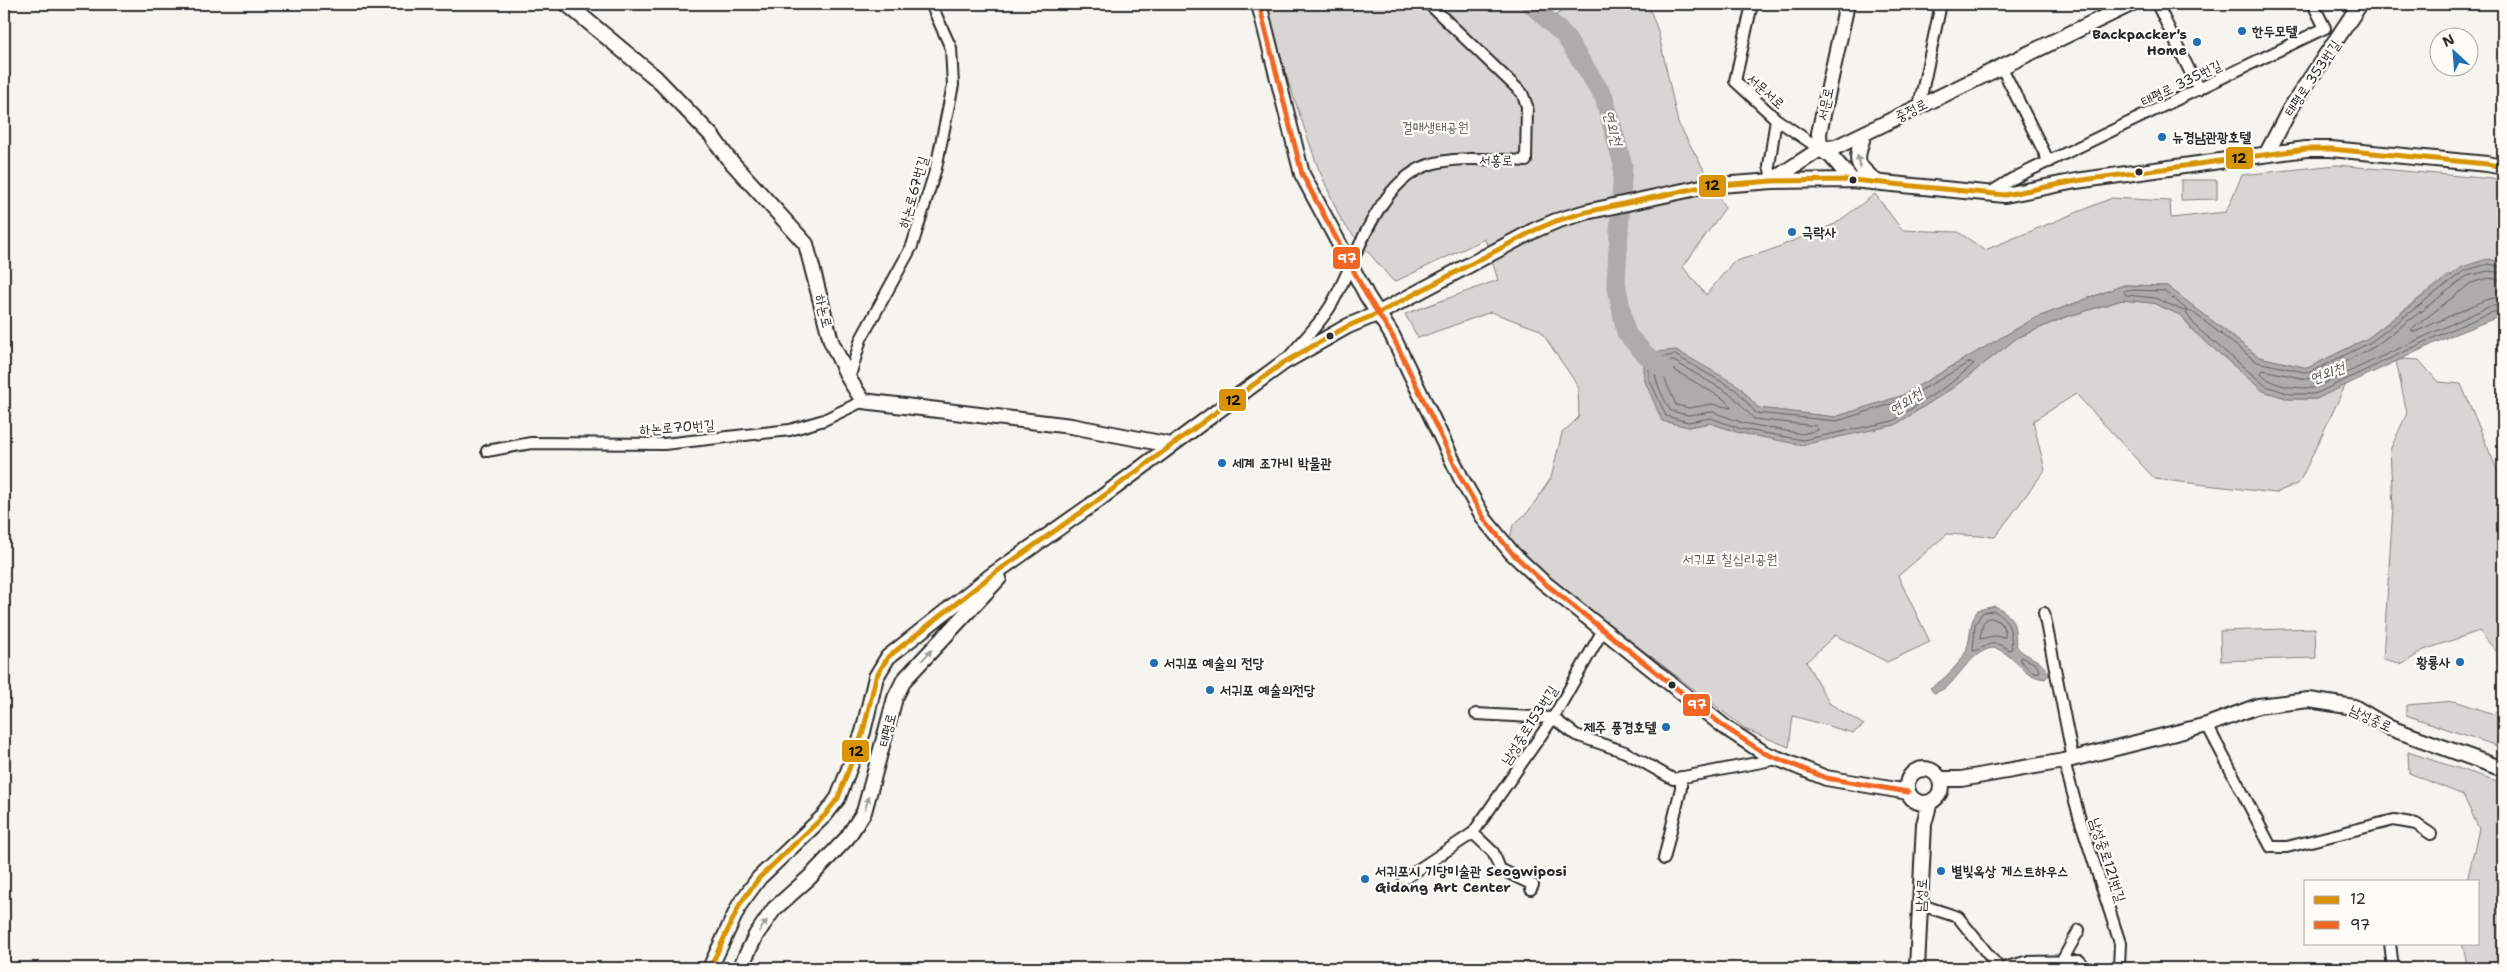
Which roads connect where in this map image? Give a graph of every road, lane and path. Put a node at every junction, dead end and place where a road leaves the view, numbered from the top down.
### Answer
1 (567, 4) edge
2 (931, 4) edge
3 (1259, 4) edge
4 (1429, 4) edge
5 (1752, 4) edge
6 (1847, 4) edge
7 (1941, 4) edge
8 (2131, 4) edge
9 (2157, 4) edge
10 (2313, 4) edge
11 (2360, 4) edge
12 (2106, 9) edge
13 (2325, 28) junction
14 (2339, 37) junction
15 (2001, 66) junction
16 (2199, 90) junction
17 (1919, 106) junction
18 (1776, 119) junction
19 (1864, 134) junction
20 (1820, 149) junction
21 (2267, 153) junction
22 (2049, 162) junction
23 (2503, 168) edge
24 (1852, 180) junction
25 (1772, 181) junction
26 (1878, 182) junction
27 (1988, 194) junction
28 (1350, 264) junction
29 (1378, 313) junction
30 (1283, 363) junction
31 (849, 379) junction
32 (863, 401) junction
33 (1171, 445) junction
34 (487, 451) dead end
35 (1024, 554) junction
36 (2044, 613) dead end
37 (1603, 630) junction
38 (1476, 714) dead end
39 (1553, 718) junction
40 (2207, 725) junction
41 (1777, 759) junction
42 (2069, 760) junction
43 (2503, 769) edge
44 (1681, 777) junction
45 (1940, 784) junction
46 (1908, 787) junction
47 (1924, 802) junction
48 (1473, 833) junction
49 (2431, 834) dead end
50 (1664, 859) dead end
51 (1404, 879) dead end
52 (1531, 889) dead end
53 (1921, 905) junction
54 (2079, 930) dead end
55 (2390, 944) edge
56 (2062, 961) junction
57 (2080, 961) dead end
58 (710, 968) edge
59 (740, 968) edge
60 (1917, 968) edge
61 (1999, 968) edge
62 (2003, 968) edge
63 (2119, 968) edge
64 (2394, 968) edge

1 - 31 street, 하논로
2 - 31 street, 하논로67번길
3 - 28 street
4 - 28 street, 서홍로
5 - 18 street, 서문서로
6 - 20 street, 서문로
7 - 17 street
8 - 12 street, 중정로
9 - 16 street
10 - 13 street
11 - 14 street, 태평로 353번길
12 - 15 street, 중정로
13 - 14 street
13 - 16 street, 태평로 335번길
14 - 21 street, 태평로 353번길
15 - 17 street, 중정로
15 - 22 street
16 - 22 street, 태평로 335번길
17 - 19 street, 중정로
18 - 20 street, 서문서로
18 - 25 street
19 - 20 street, 중정로
26 -> 19 street
20 - 24 street
20 - 25 street
21 - 23 street, 태평로
21 - 27 street, 태평로
22 - 27 street, 태평로 335번길
24 - 25 street, 태평로
24 - 26 street, 태평로
25 - 29 street, 태평로
26 - 27 street, 태평로
28 - 29 street
28 - 30 street
29 - 30 street, 태평로
29 - 37 street
30 - 33 street, 태평로
31 - 32 street, 하논로
32 - 33 street
32 - 34 street, 하논로70번길
33 - 35 street, 태평로
35 - 58 street, 태평로
59 -> 35 street, 태평로
36 - 42 street, 남성중로121번길
37 - 39 street, 남성중로153번길
37 - 41 street
38 - 39 street
39 - 44 street
39 - 48 street, 남성중로153번길
40 - 42 street, 남성중로
40 - 43 street, 남성중로
40 - 49 street
41 - 44 street
41 - 46 street
42 - 45 street, 남성중로
42 - 63 street, 남성중로121번길
44 - 50 street
45 - 46 street
45 - 47 street
46 - 47 street
47 - 53 street, 남성로
48 - 51 street
48 - 52 street
53 - 60 street, 남성로
53 - 61 street
54 - 56 street
55 - 64 street
56 - 57 street
56 - 62 street

